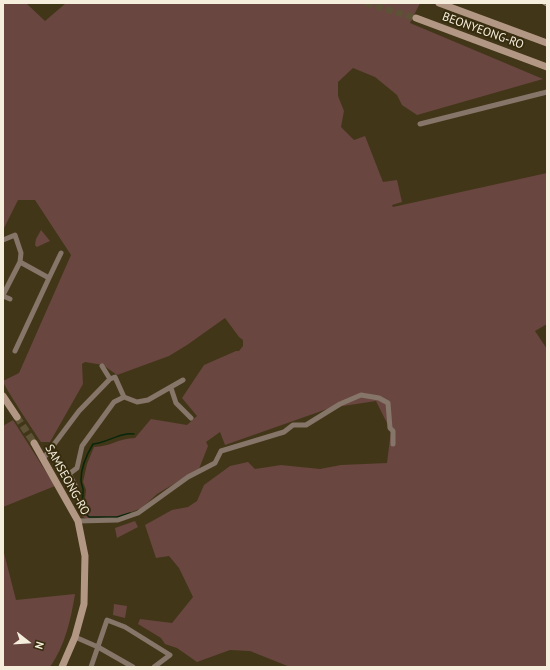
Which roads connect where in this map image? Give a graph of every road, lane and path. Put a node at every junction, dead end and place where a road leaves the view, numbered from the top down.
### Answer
1 (439, 3) edge
2 (416, 18) tunnel mouth
3 (547, 43) edge
4 (545, 66) edge
5 (547, 92) edge
6 (420, 124) dead end
7 (3, 240) edge
8 (61, 253) dead end
9 (20, 262) junction
10 (49, 278) junction
11 (3, 295) edge
12 (10, 299) dead end
13 (15, 351) dead end
14 (102, 366) dead end
15 (113, 378) junction
16 (183, 380) dead end
17 (171, 388) junction
18 (3, 396) edge
19 (124, 398) junction
20 (17, 417) tunnel mouth
21 (191, 418) dead end
22 (34, 443) tunnel mouth
23 (393, 444) dead end
24 (43, 459) junction
25 (76, 487) dead end
26 (78, 521) junction
27 (75, 638) junction
28 (98, 647) junction
29 (62, 667) edge
30 (91, 667) edge
31 (134, 667) edge
32 (154, 667) edge

1 - 3 street, BEONYEONG-RO
2 - 4 street, BEONYEONG-RO
5 - 6 street
7 - 9 street
8 - 10 street
9 - 10 street
9 - 11 street
10 - 13 street
11 - 12 street
14 - 15 street
15 - 19 street
15 - 24 street
16 - 17 street
17 - 19 street
17 - 21 street
18 - 20 street
19 - 25 street
22 - 24 street, SAMSEONG-RO
23 - 26 street
24 - 26 street, SAMSEONG-RO
26 - 27 street, SAMSEONG-RO
27 - 28 street
27 - 29 street, SAMSEONG-RO
28 - 30 street
28 - 31 street
28 - 32 street

